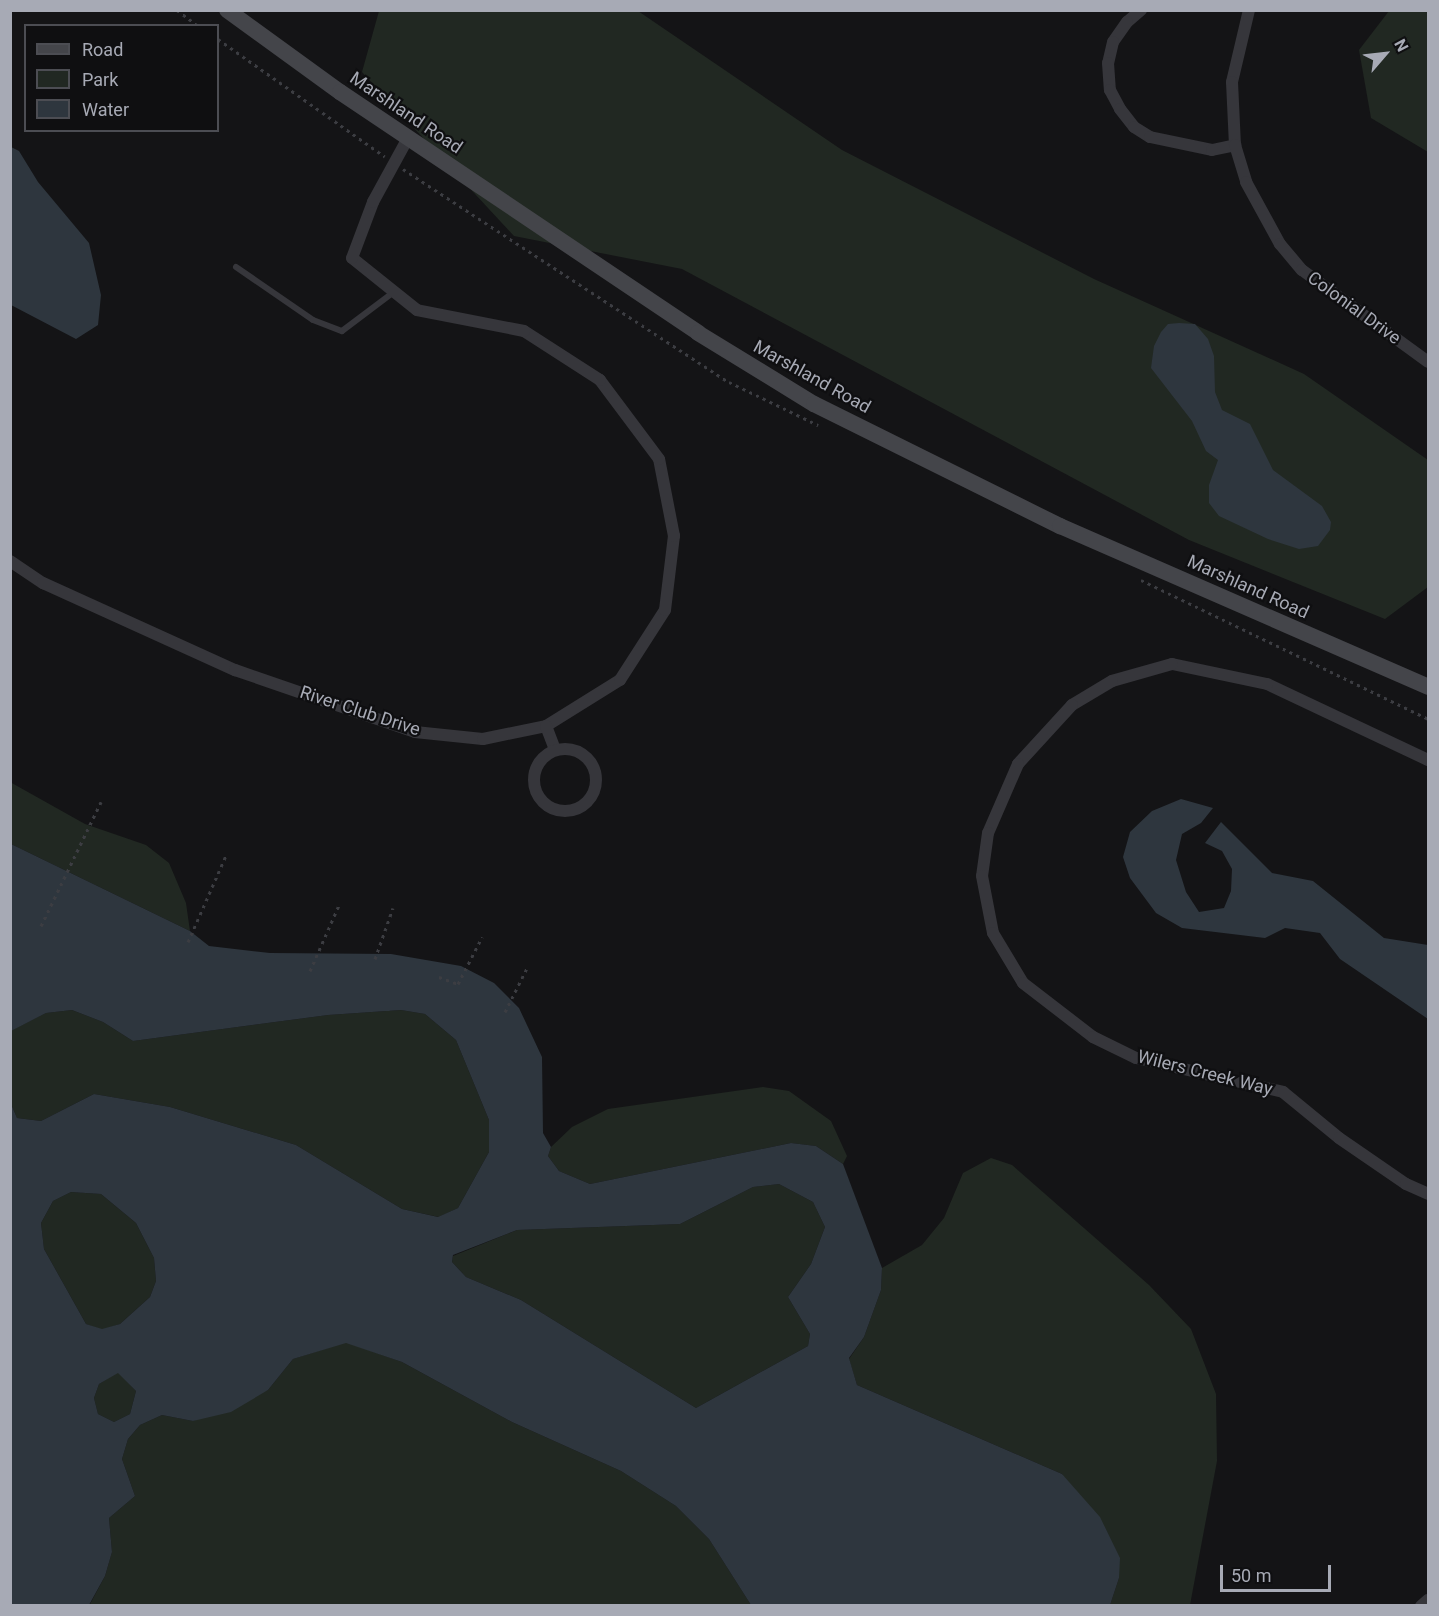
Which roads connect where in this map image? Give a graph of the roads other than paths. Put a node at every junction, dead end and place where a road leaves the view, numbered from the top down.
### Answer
1 (227, 10) edge
2 (1141, 10) edge
3 (1244, 12) edge
4 (408, 138) junction
5 (1234, 145) junction
6 (236, 267) dead end
7 (395, 292) junction
8 (1427, 358) edge
9 (10, 561) edge
10 (1428, 687) edge
11 (546, 726) junction
12 (555, 749) junction
13 (1428, 760) edge
14 (1428, 1194) edge
15 (1428, 1600) edge
16 (1421, 1605) edge

1 - 4 street, Marshland Road
2 - 5 street
3 - 5 street, Colonial Drive
4 - 7 street, River Club Drive
4 - 10 street, Marshland Road
5 - 8 street, Colonial Drive
6 - 7 lane
7 - 11 street, River Club Drive
9 - 11 street, River Club Drive
11 - 12 street
12 - 12 street
13 - 14 street, Wilers Creek Way
15 - 16 street

